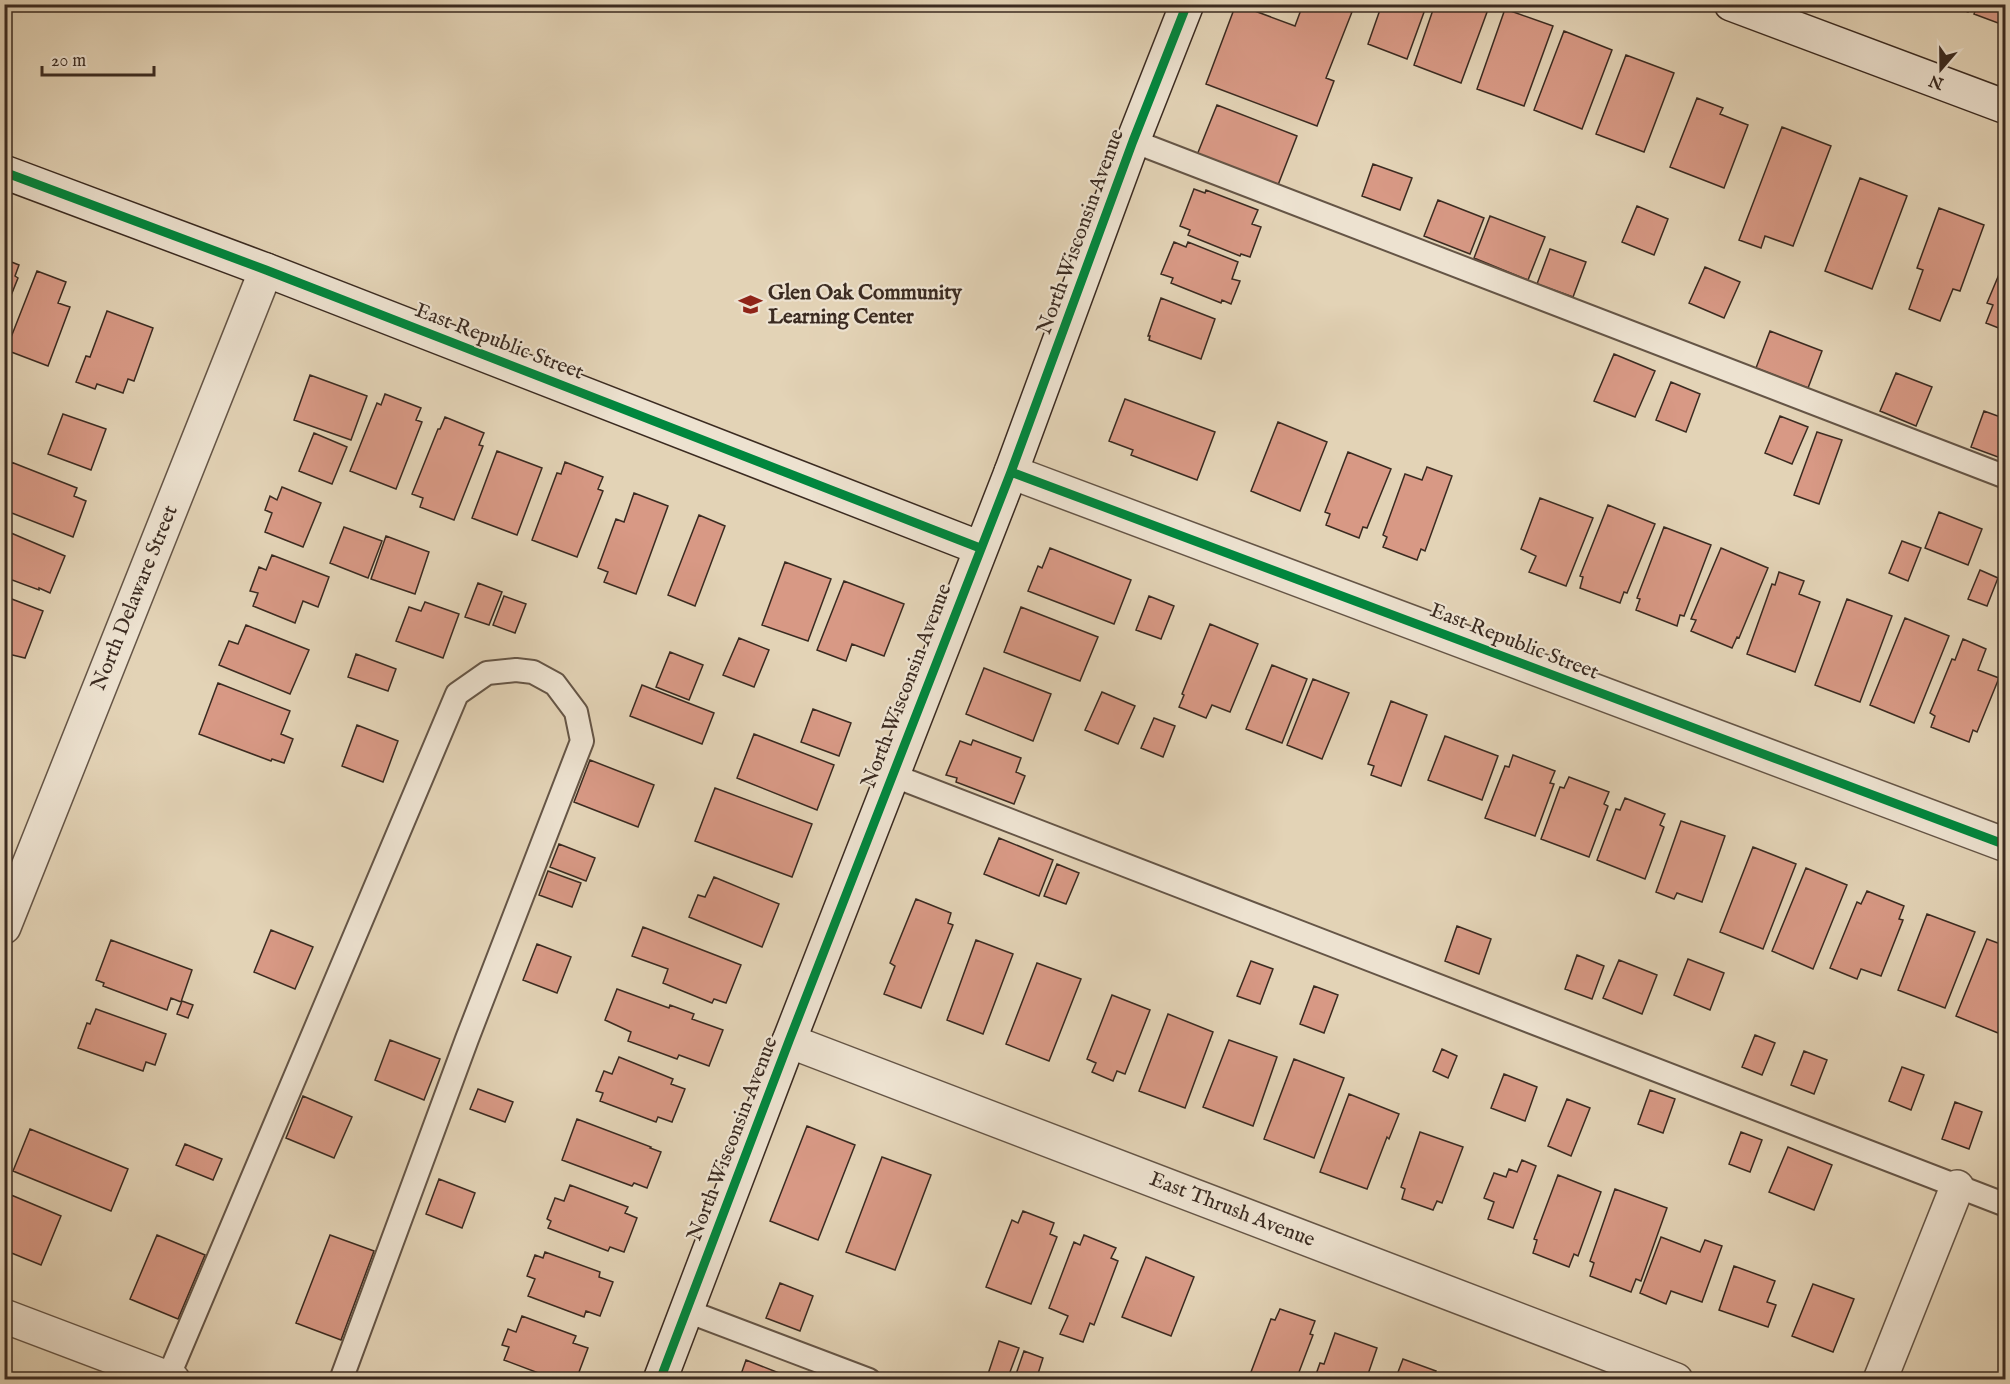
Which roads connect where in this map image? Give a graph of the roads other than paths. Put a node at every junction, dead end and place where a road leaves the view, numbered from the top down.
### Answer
1 (1187, 4) edge
2 (1731, 4) edge
3 (2006, 107) edge
4 (1133, 141) junction
5 (4, 172) edge
6 (266, 270) junction
7 (1011, 472) junction
8 (2006, 477) edge
9 (980, 548) junction
10 (892, 775) junction
11 (2006, 845) edge
12 (4, 927) edge
13 (789, 1041) junction
14 (1957, 1187) junction
15 (2006, 1205) edge
16 (687, 1311) junction
17 (4, 1316) edge
18 (169, 1379) edge
19 (341, 1380) edge
20 (660, 1380) edge
21 (869, 1380) edge
22 (1676, 1380) edge
23 (1880, 1380) edge

1 - 4 street, North Wisconsin Avenue
2 - 3 street
4 - 7 street, North Wisconsin Avenue
4 - 8 lane
5 - 6 street, East Republic Street
6 - 9 street, East Republic Street
6 - 12 street, North Delaware Street
7 - 9 street, North Wisconsin Avenue
7 - 11 street, East Republic Street
9 - 10 street, North Wisconsin Avenue
10 - 13 street, North Wisconsin Avenue
10 - 14 lane
13 - 16 street, North Wisconsin Avenue
13 - 22 street, East Thrush Avenue
14 - 15 lane
14 - 23 street
16 - 20 street, North Wisconsin Avenue
16 - 21 lane
17 - 18 street
18 - 19 lane

